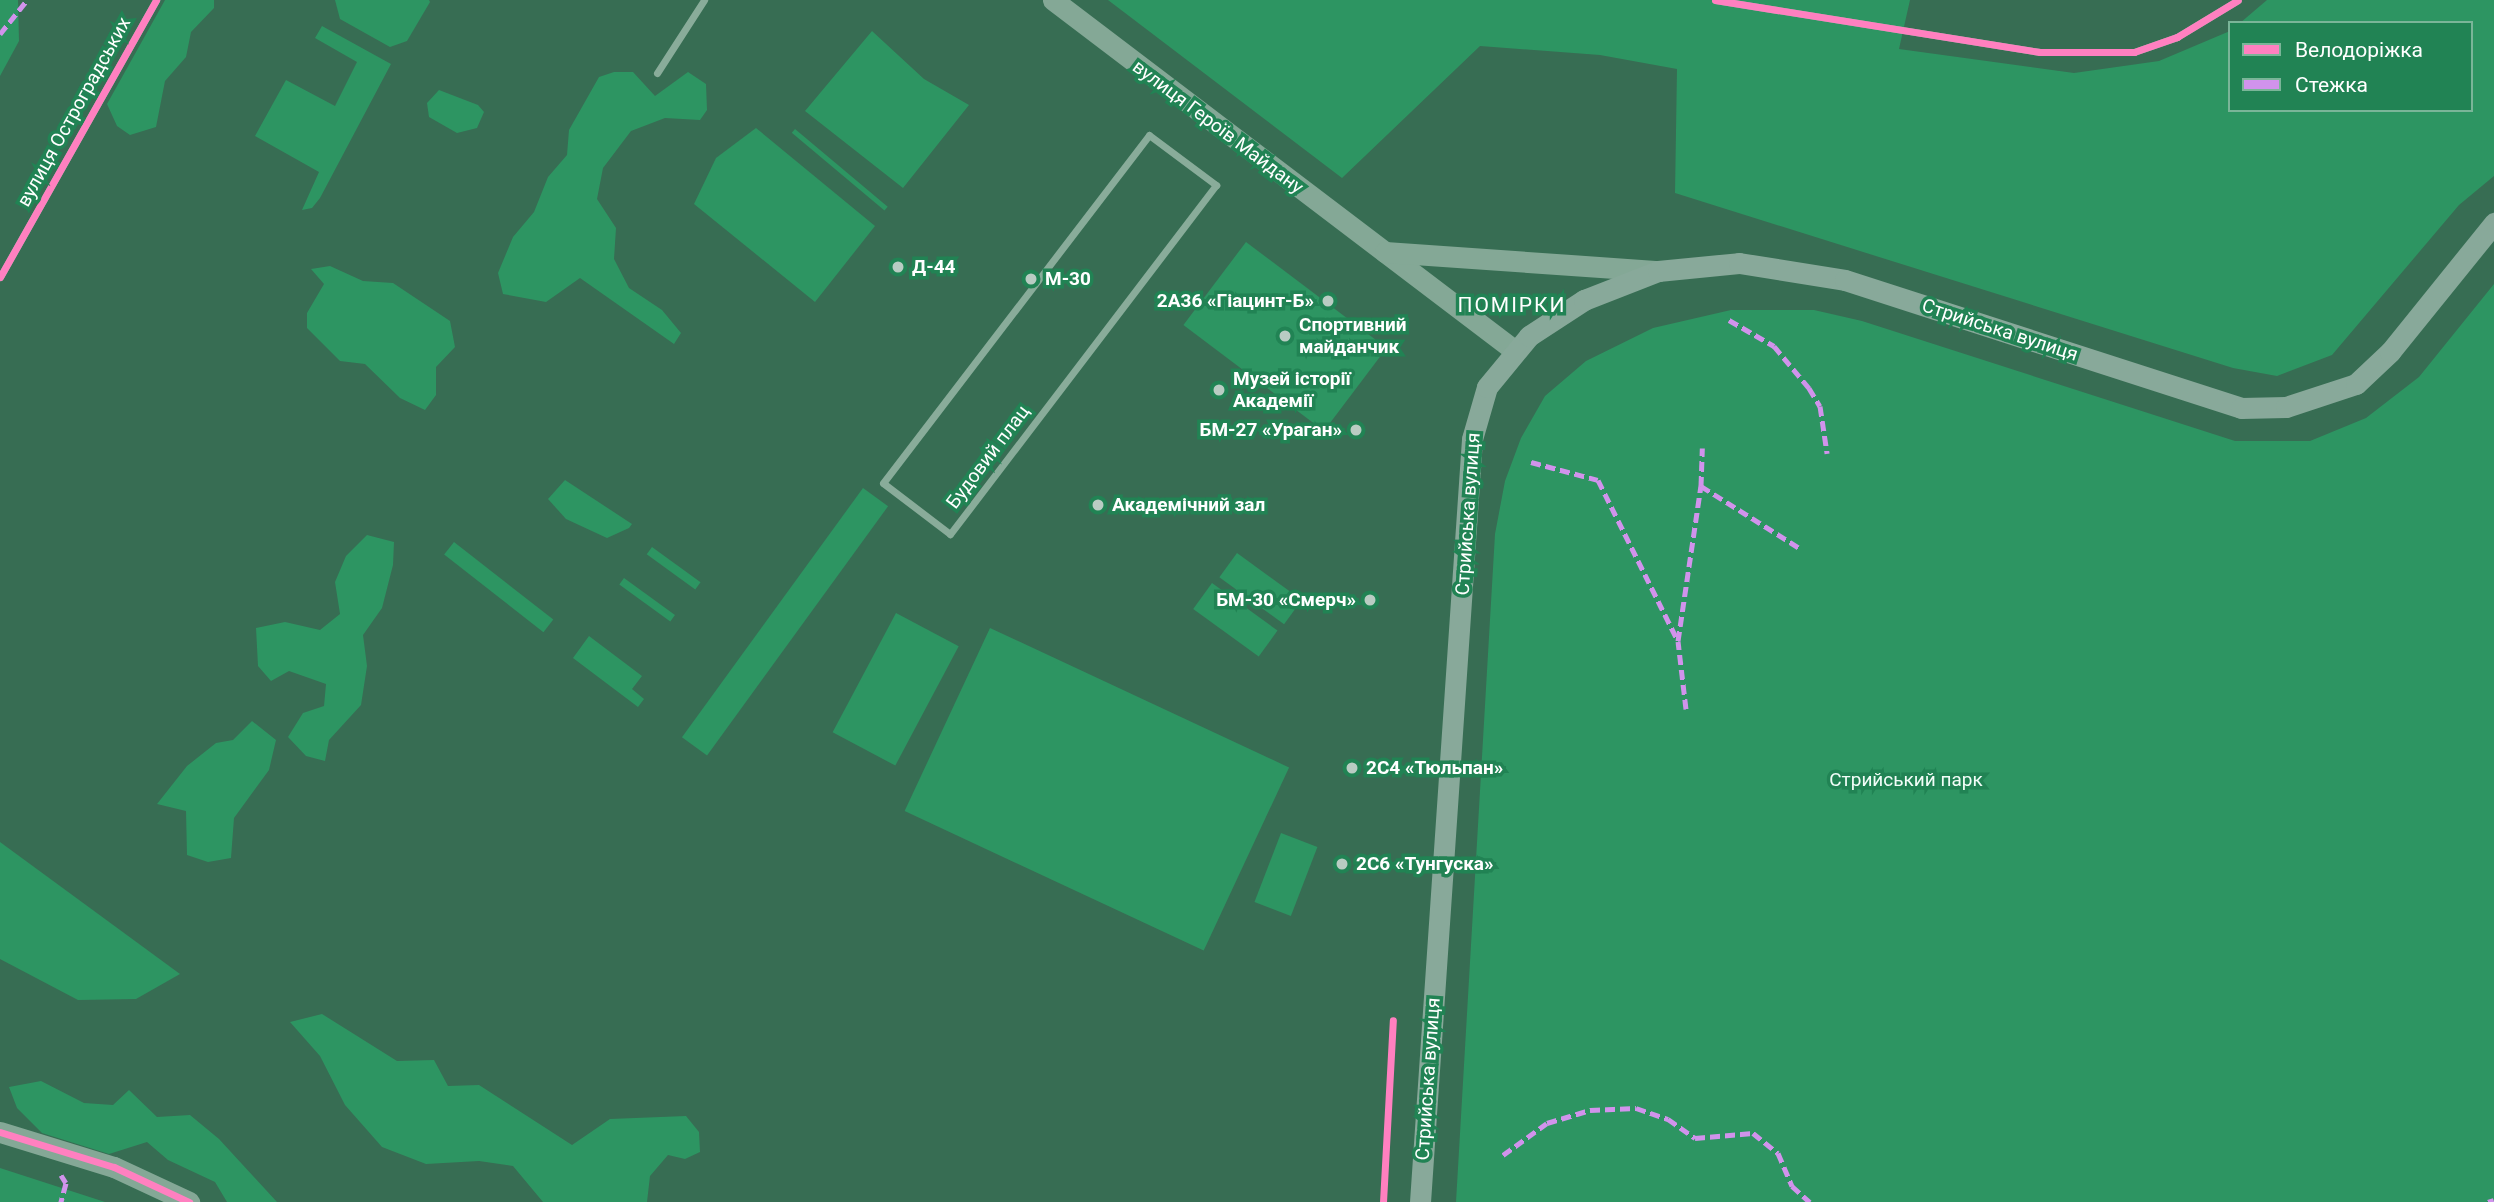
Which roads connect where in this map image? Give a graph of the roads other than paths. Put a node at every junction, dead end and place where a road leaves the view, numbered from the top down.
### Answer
1 (156, 0) edge
2 (704, 0) edge
3 (1053, 0) edge
4 (1715, 0) edge
5 (2238, 0) edge
6 (657, 73) dead end
7 (1149, 135) joint
8 (2494, 223) edge
9 (1385, 252) junction
10 (1658, 271) junction
11 (0, 276) edge
12 (1514, 350) junction
13 (0, 1132) edge
14 (189, 1202) edge
15 (1420, 1202) edge

1 - 11 street, вулиця Остроградських
2 - 6 street
3 - 9 main road, вулиця Героїв Майдану
4 - 5 street
7 - 7 street, Будовий плац
8 - 10 main road, Стрийська вулиця
9 - 10 main road
9 - 12 main road, вулиця Героїв Майдану
10 - 12 main road, Стрийська вулиця
12 - 15 main road, Стрийська вулиця
13 - 14 main road

